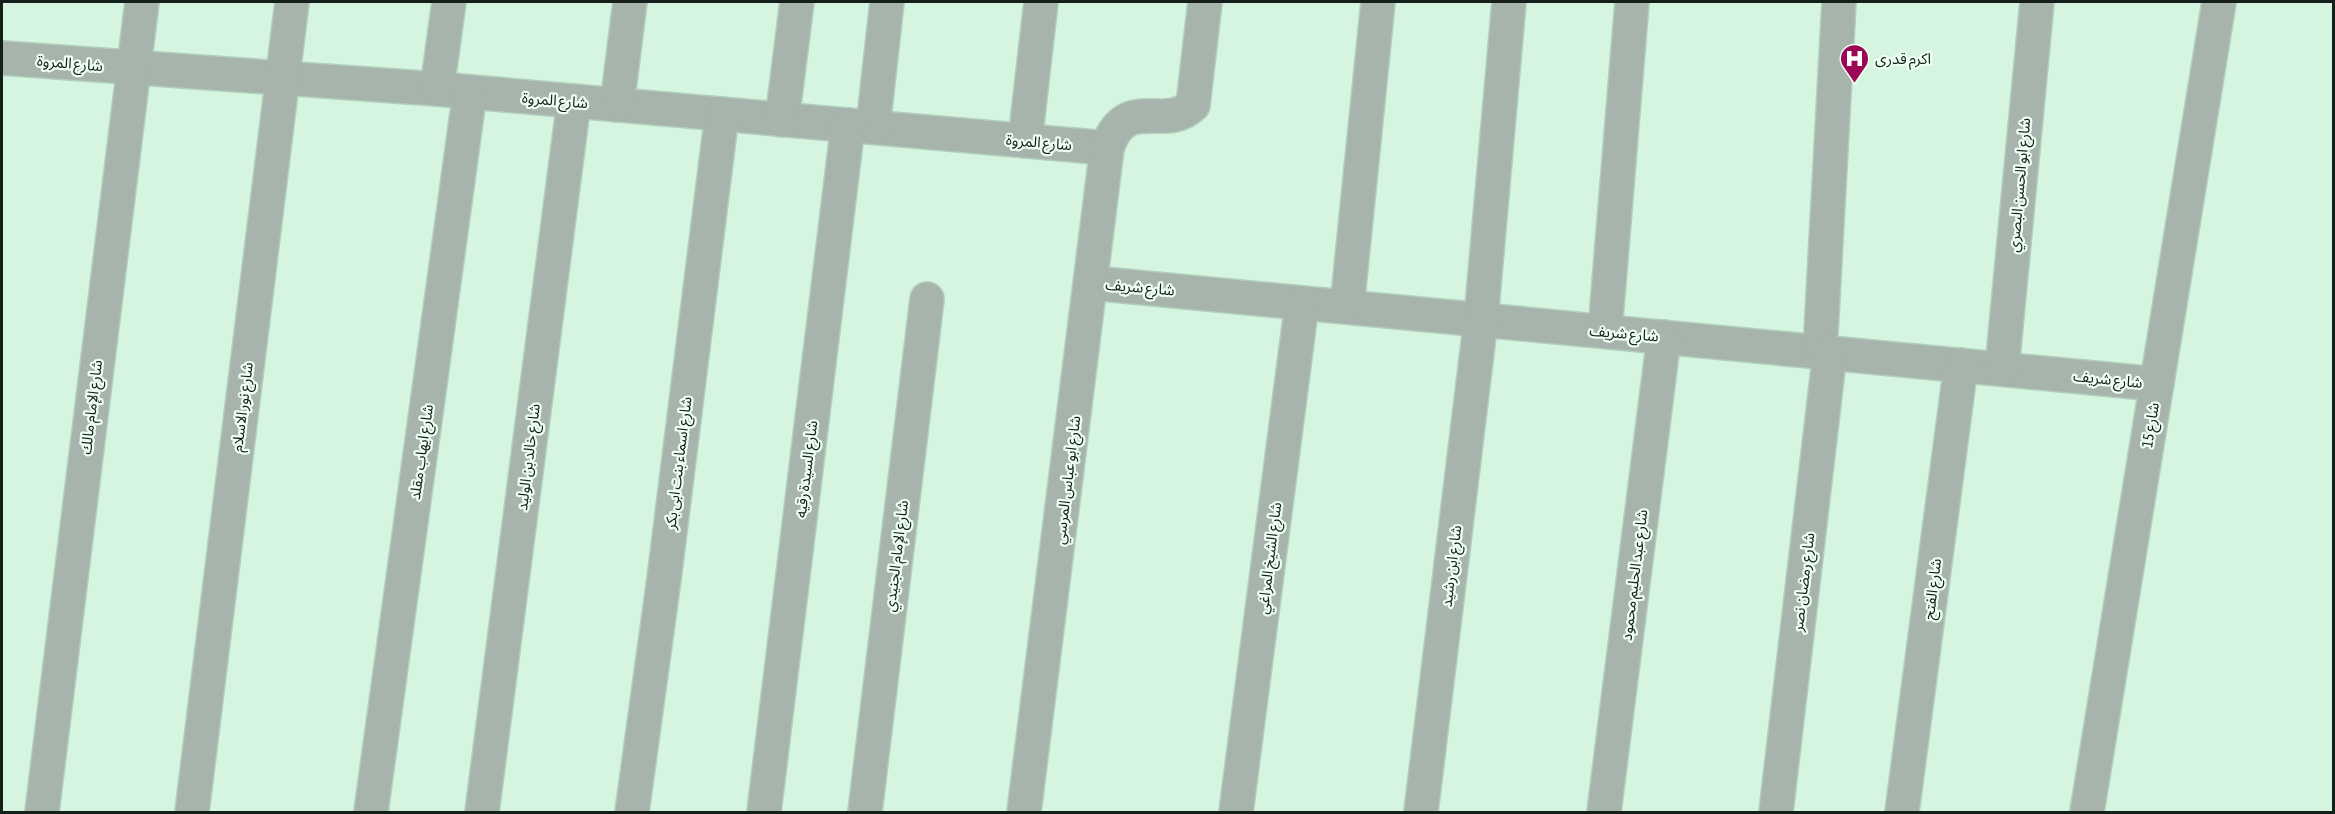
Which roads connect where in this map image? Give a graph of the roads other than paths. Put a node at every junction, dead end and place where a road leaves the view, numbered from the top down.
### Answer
1 (142, 2) edge
2 (292, 2) edge
3 (449, 2) edge
4 (630, 2) edge
5 (797, 2) edge
6 (887, 2) edge
7 (1041, 2) edge
8 (1205, 2) edge
9 (1378, 2) edge
10 (1509, 2) edge
11 (1632, 2) edge
12 (1839, 2) edge
13 (2037, 2) edge
14 (2218, 2) edge
15 (2, 58) edge
16 (132, 68) junction
17 (282, 79) junction
18 (437, 89) junction
19 (470, 92) junction
20 (574, 101) junction
21 (617, 105) junction
22 (722, 114) junction
23 (782, 120) junction
24 (861, 126) junction
25 (1025, 141) junction
26 (1107, 148) junction
27 (1092, 283) junction
28 (927, 299) dead end
29 (1302, 303) junction
30 (1347, 307) junction
31 (1481, 319) junction
32 (1605, 331) junction
33 (1664, 337) junction
34 (1825, 352) junction
35 (1961, 365) junction
36 (2002, 368) junction
37 (2157, 384) junction
38 (42, 813) edge
39 (192, 813) edge
40 (371, 813) edge
41 (482, 813) edge
42 (632, 813) edge
43 (764, 813) edge
44 (865, 813) edge
45 (1024, 813) edge
46 (1236, 813) edge
47 (1421, 813) edge
48 (1604, 813) edge
49 (1776, 813) edge
50 (1902, 813) edge
51 (2087, 813) edge

1 - 16 street, شارع الإمام مالك
2 - 17 street, شارع نور الاسلام
3 - 18 street
4 - 21 street
5 - 23 street
6 - 24 street, شارع السيدة رقيه
7 - 25 street
8 - 26 street
9 - 30 street
10 - 31 street, شارع ابن رشيد
11 - 32 street
12 - 34 street, شارع رمضان نصر
13 - 36 street, شارع ابو الحسن البصري
14 - 37 street, شارع 15
15 - 16 street, شارع المروة
16 - 17 street, شارع المروة
16 - 38 street, شارع الإمام مالك
17 - 18 street, شارع المروة
17 - 39 street, شارع نور الاسلام
18 - 19 street, شارع المروة
19 - 20 street, شارع المروة
19 - 40 street, شارع ايهاب مقلد
20 - 21 street, شارع المروة
20 - 41 street, شارع خالد بن الوليد
21 - 22 street, شارع المروة
22 - 23 street, شارع المروة
22 - 42 street, شارع اسماء بنت ابى بكر
23 - 24 street, شارع المروة
24 - 25 street, شارع المروة
24 - 43 street, شارع السيدة رقيه
25 - 26 street, شارع المروة
26 - 27 street, شارع ابو عباس المرسي
27 - 29 street, شارع شريف
27 - 45 street, شارع ابو عباس المرسي
28 - 44 street, شارع الإمام الجنيدي
29 - 30 street, شارع شريف
29 - 46 street, شارع الشيخ المراغي
30 - 31 street, شارع شريف
31 - 32 street, شارع شريف
31 - 47 street, شارع ابن رشيد
32 - 33 street, شارع شريف
33 - 34 street, شارع شريف
33 - 48 street, شارع عبد الحليم محمود
34 - 35 street, شارع شريف
34 - 49 street, شارع رمضان نصر
35 - 36 street, شارع شريف
35 - 50 street, شارع الفتح
36 - 37 street, شارع شريف
37 - 51 street, شارع 15

